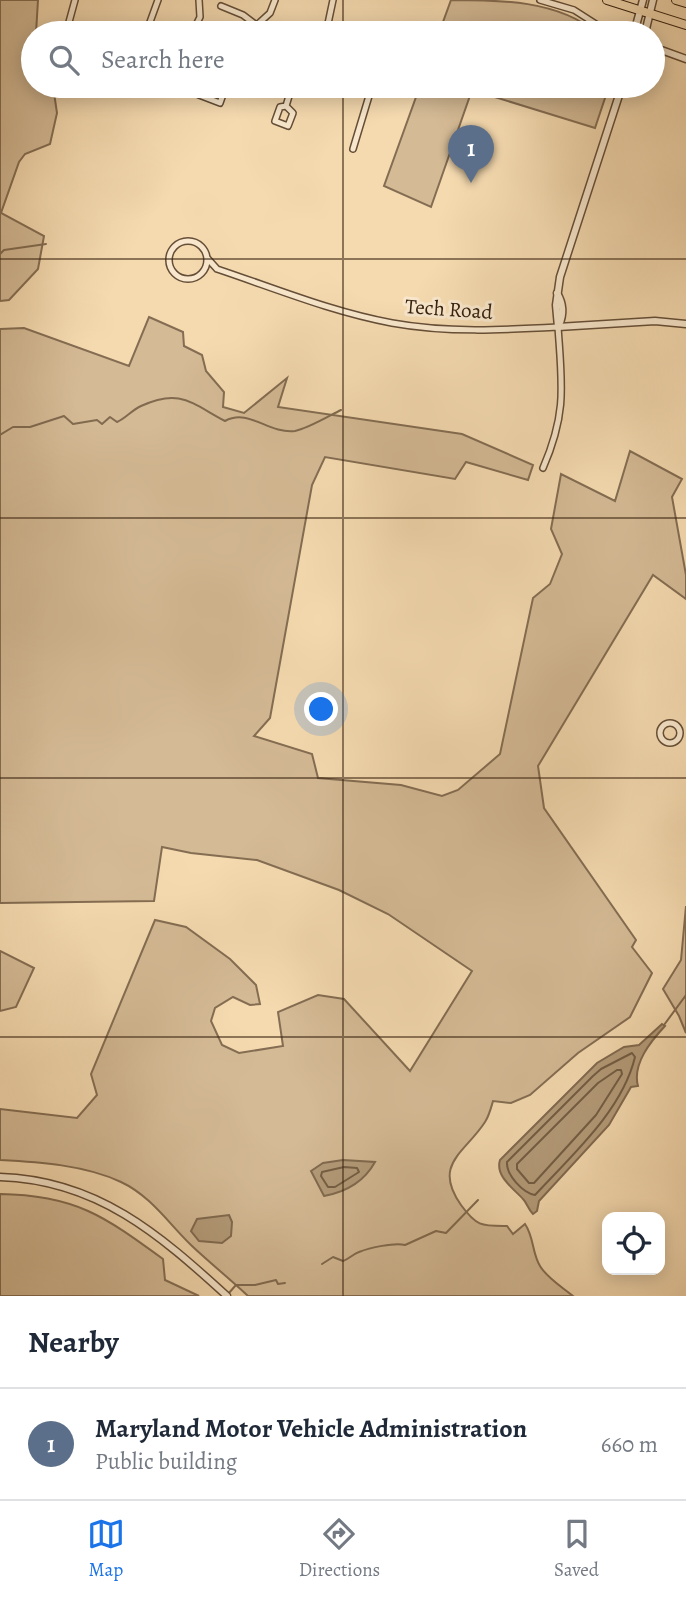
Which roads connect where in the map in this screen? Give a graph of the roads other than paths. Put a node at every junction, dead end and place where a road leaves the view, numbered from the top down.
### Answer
1 (75, 0) edge
2 (158, 0) edge
3 (199, 0) edge
4 (275, 0) edge
5 (333, 0) edge
6 (540, 0) edge
7 (607, 0) edge
8 (643, 0) edge
9 (653, 0) edge
10 (676, 0) edge
11 (686, 3) edge
12 (221, 6) dead end
13 (641, 10) junction
14 (651, 14) junction
15 (69, 21) edge
16 (150, 21) edge
17 (198, 21) edge
18 (251, 21) edge
19 (261, 21) edge
20 (329, 21) edge
21 (592, 21) edge
22 (638, 21) edge
23 (649, 21) edge
24 (686, 25) edge
25 (665, 51) edge
26 (686, 59) edge
27 (207, 98) edge
28 (222, 98) edge
29 (288, 98) edge
30 (368, 98) edge
31 (618, 98) edge
32 (286, 106) dead end
33 (353, 149) dead end
34 (208, 259) junction
35 (217, 269) junction
36 (203, 273) junction
37 (686, 324) edge
38 (558, 327) junction
39 (543, 468) dead end
40 (0, 1177) edge
41 (228, 1296) edge

1 - 15 street
2 - 16 street
3 - 17 street
4 - 19 street
5 - 20 street
6 - 21 street
7 - 13 highway
8 - 13 street
9 - 14 street
10 - 11 highway
12 - 18 street
13 - 14 highway
13 - 22 street
14 - 23 street
14 - 24 highway
25 - 26 street
27 - 28 street
29 - 32 street
30 - 33 street
31 - 38 street
34 - 35 street, Tech Road
34 - 36 street
34 - 36 street, Tech Road
35 - 36 street, Tech Road
35 - 38 street, Tech Road
37 - 38 street, Tech Road
38 - 39 street
40 - 41 street

